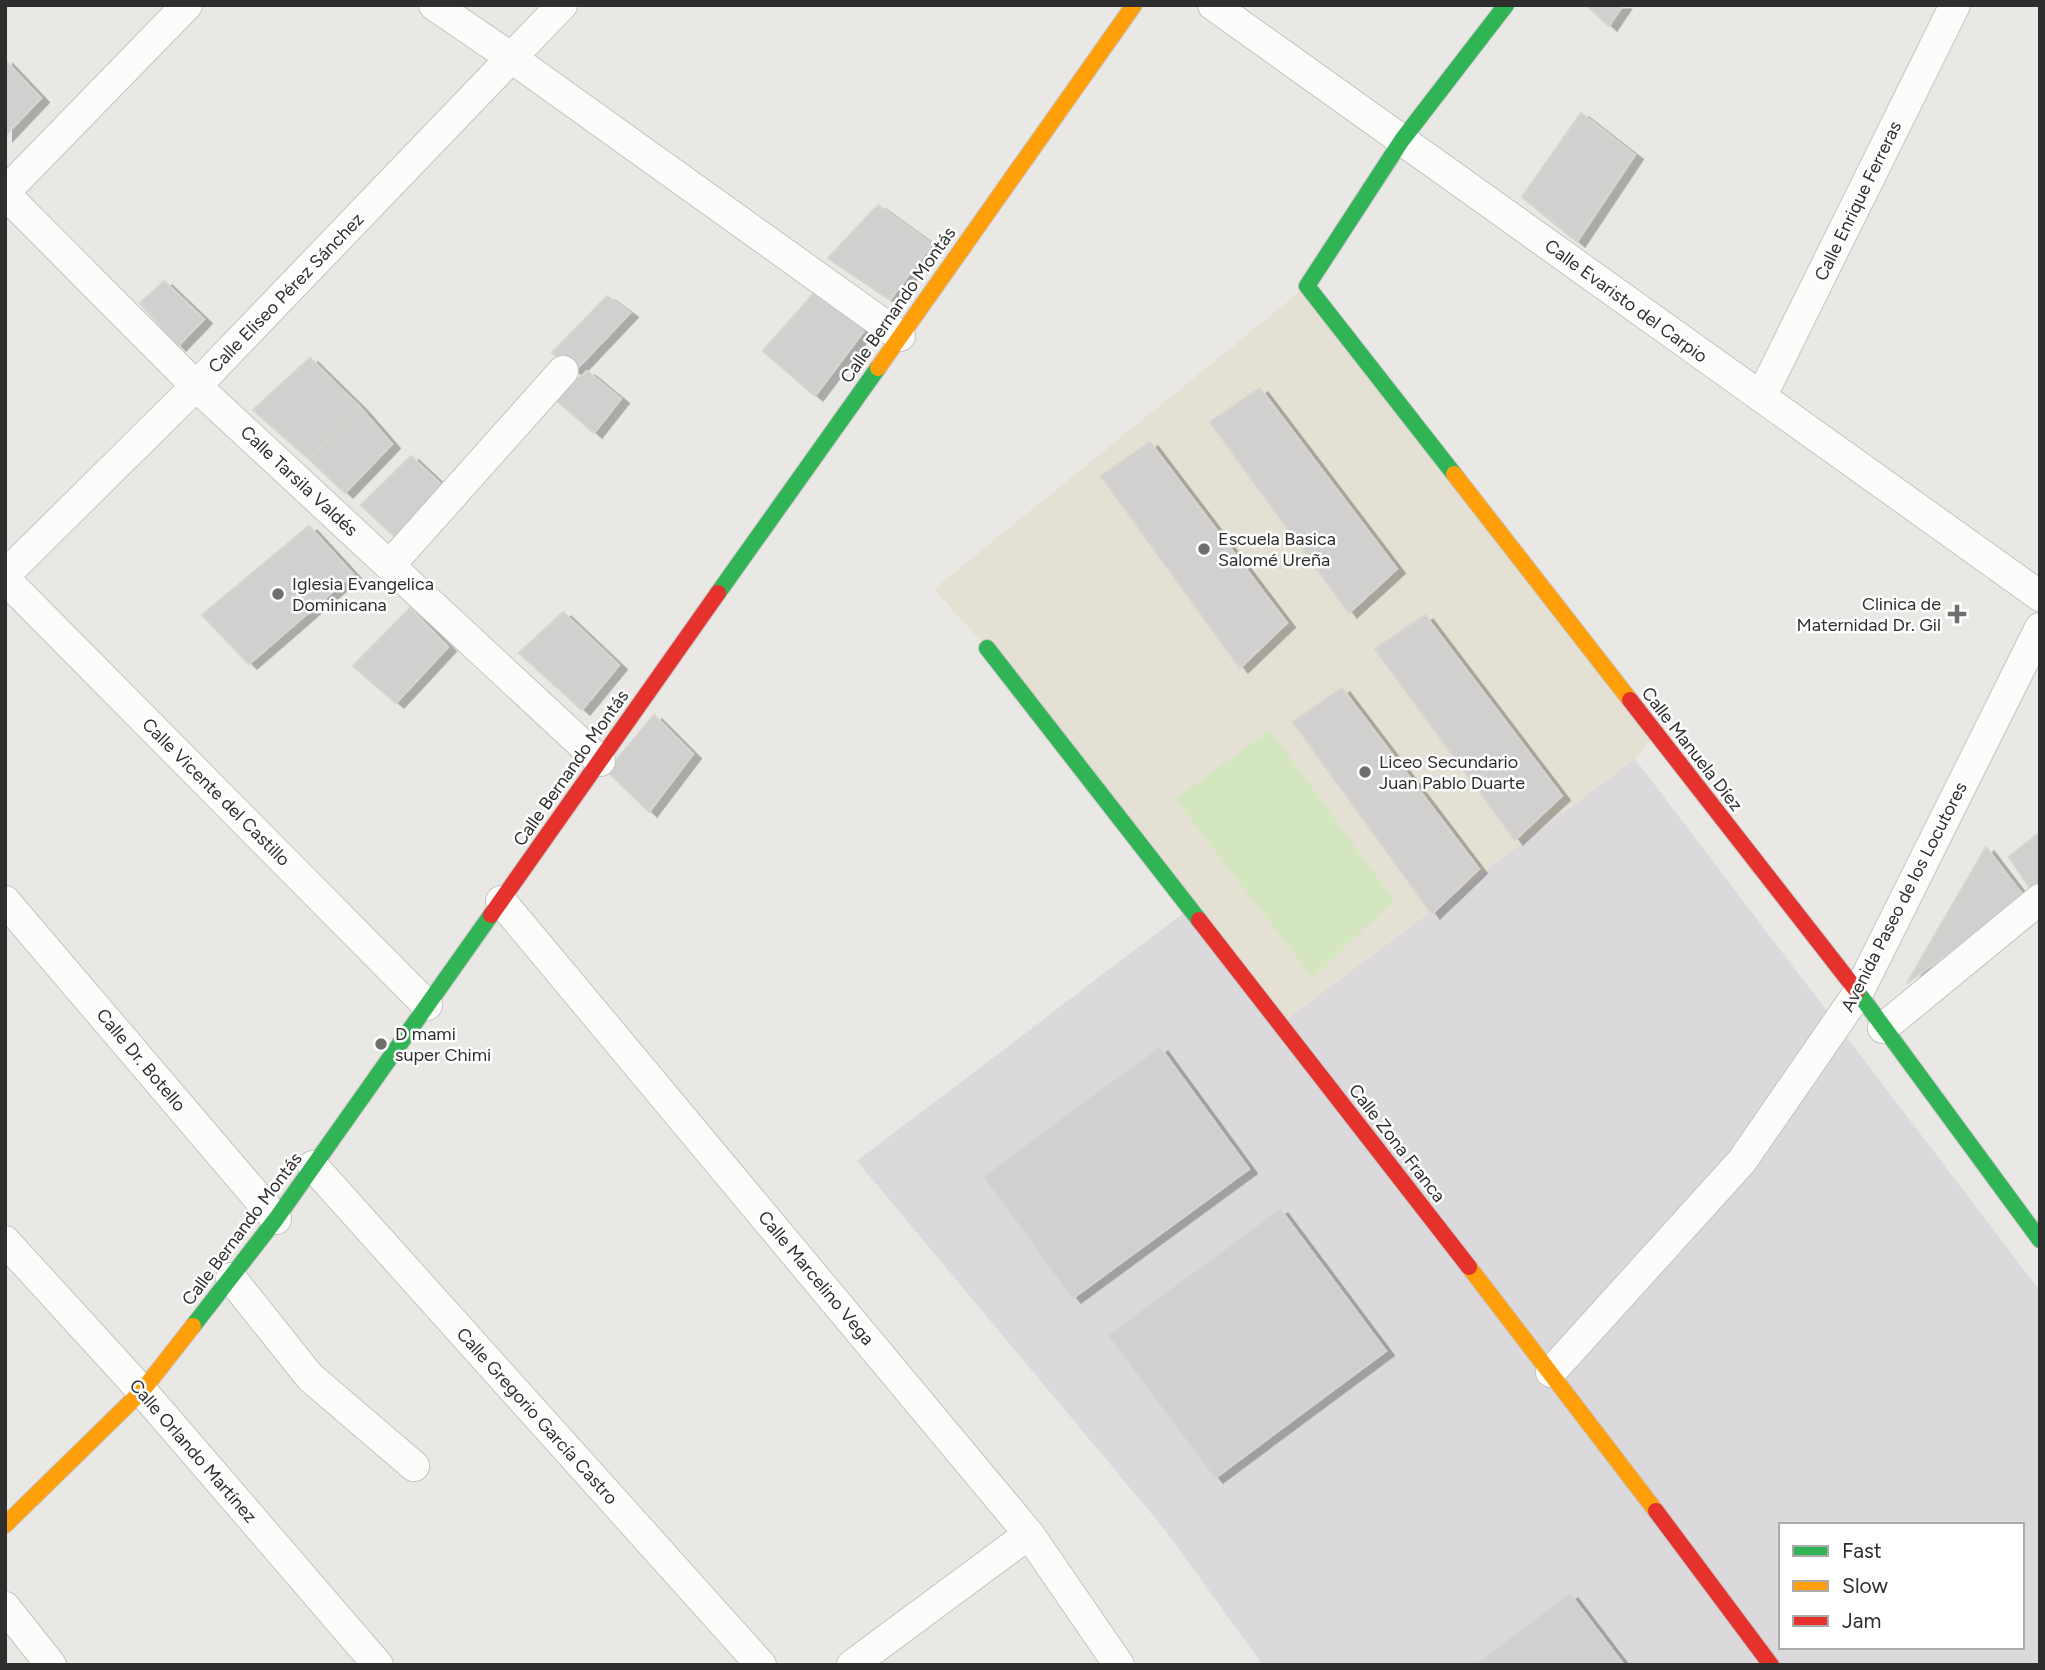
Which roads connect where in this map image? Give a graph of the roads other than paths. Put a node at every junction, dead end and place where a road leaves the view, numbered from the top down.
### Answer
1 (187, 5) edge
2 (434, 5) edge
3 (562, 5) edge
4 (1134, 5) edge
5 (1213, 5) edge
6 (1506, 5) edge
7 (1955, 5) edge
8 (513, 59) junction
9 (1402, 140) junction
10 (5, 193) edge
11 (900, 336) junction
12 (563, 371) dead end
13 (197, 386) junction
14 (1761, 397) junction
15 (390, 565) junction
16 (5, 577) edge
17 (2040, 596) edge
18 (2040, 628) edge
19 (987, 648) dead end
20 (600, 761) junction
21 (2040, 899) edge
22 (5, 901) edge
23 (501, 901) junction
24 (1858, 993) junction
25 (427, 1005) junction
26 (1883, 1028) junction
27 (313, 1166) junction
28 (276, 1219) junction
29 (2040, 1240) edge
30 (5, 1241) edge
31 (231, 1278) junction
32 (1551, 1372) junction
33 (142, 1391) junction
34 (414, 1466) dead end
35 (5, 1525) edge
36 (1029, 1534) junction
37 (5, 1607) edge
38 (51, 1665) edge
39 (378, 1665) edge
40 (761, 1665) edge
41 (852, 1665) edge
42 (1119, 1665) edge
43 (1771, 1665) edge

1 - 10 street
2 - 8 street
3 - 8 street, Calle Eliseo Pérez Sánchez
4 - 11 street, Calle Bernando Montás
5 - 9 street, Calle Evaristo del Carpio
6 - 9 street
7 - 14 street, Calle Enrique Ferreras
8 - 11 street
8 - 13 street, Calle Eliseo Pérez Sánchez
9 - 14 street, Calle Evaristo del Carpio
9 - 24 street, Calle Manuela Díez
10 - 13 street, Calle Tarsila Valdés
11 - 20 street, Calle Bernando Montás
12 - 15 street
13 - 15 street, Calle Tarsila Valdés
13 - 16 street, Calle Eliseo Pérez Sánchez
14 - 17 street, Calle Evaristo del Carpio
15 - 20 street, Calle Tarsila Valdés
16 - 25 street, Calle Vicente del Castillo
18 - 24 street, Avenida Paseo de los Locutores
19 - 32 street, Calle Zona Franca
20 - 23 street, Calle Bernando Montás
21 - 26 street
22 - 28 street, Calle Dr. Botello
23 - 25 street, Calle Bernando Montás
23 - 36 street, Calle Marcelino Vega
24 - 26 street, Calle Manuela Díez
24 - 32 street, Avenida Paseo de los Locutores
25 - 27 street, Calle Bernando Montás
26 - 29 street, Calle Manuela Díez
27 - 28 street, Calle Bernando Montás
27 - 40 street, Calle Gregorio García Castro
28 - 31 street, Calle Bernando Montás
30 - 33 street, Calle Orlando Martínez
31 - 33 street, Calle Bernando Montás
31 - 34 street
32 - 43 street, Calle Zona Franca
33 - 35 street, Calle Bernando Montás
33 - 39 street, Calle Orlando Martínez
36 - 41 street
36 - 42 street, Calle Marcelino Vega
37 - 38 street

